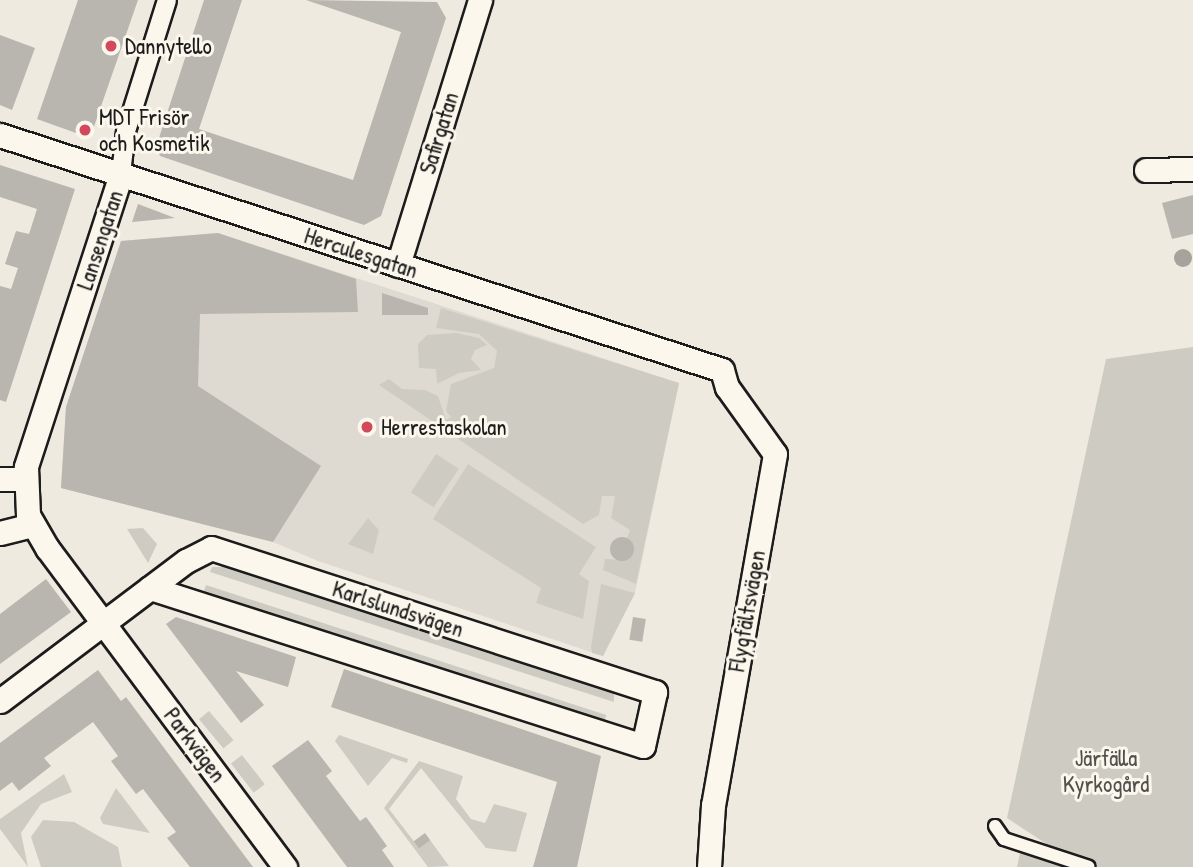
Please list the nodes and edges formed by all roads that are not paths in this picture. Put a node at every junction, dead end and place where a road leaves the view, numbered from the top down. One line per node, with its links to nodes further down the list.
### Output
1 (167, 0): 6 (street, Lansengatan)
2 (480, 0): 7 (street, Safirgatan)
3 (0, 135): 6 (street, Herculesgatan)
4 (1193, 169): 5 (street)
5 (1146, 170)
6 (121, 174): 7 (street, Herculesgatan); 10 (street, Lansengatan)
7 (398, 265): 8 (street, Herculesgatan)
8 (722, 370): 18 (street, Flygfältsvägen)
9 (0, 479): 10 (street)
10 (25, 479): 11 (street)
11 (33, 525): 12 (street); 14 (street)
12 (0, 533)
13 (150, 588): 13 (street, Karlslundsvägen); 14 (street, Karlslundsvägen)
14 (104, 624): 15 (street, Karlslundsvägen); 17 (street, Parkvägen)
15 (0, 701)
16 (995, 826): 19 (lane)
17 (285, 867)
18 (709, 867)
19 (1089, 867)

